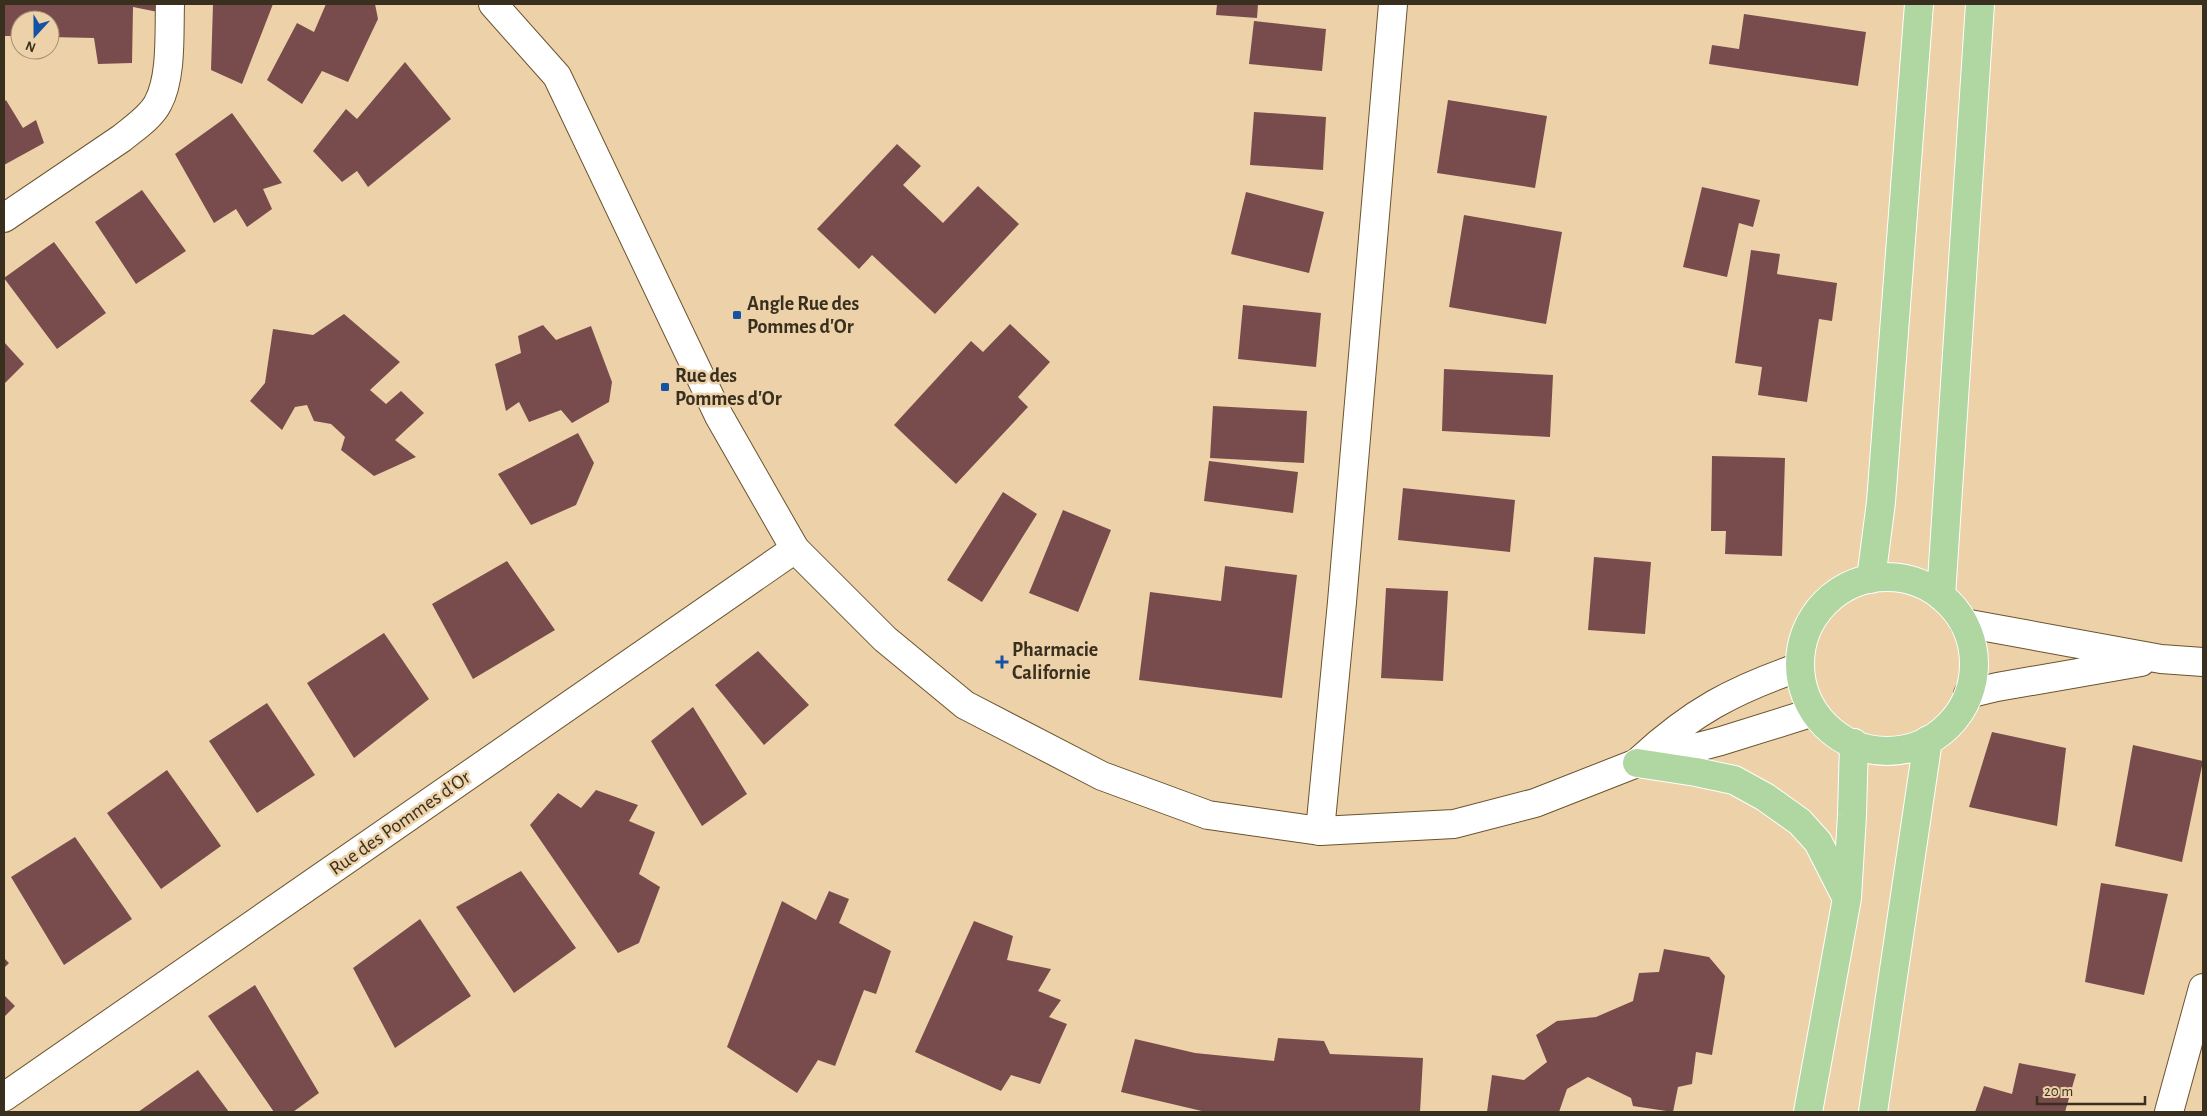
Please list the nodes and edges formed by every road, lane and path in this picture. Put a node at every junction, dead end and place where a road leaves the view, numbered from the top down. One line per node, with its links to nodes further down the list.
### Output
1 (170, 4): 6 (main road)
2 (493, 4): 7 (main road)
3 (1393, 4): 19 (main road)
4 (1919, 4): 8 (main road)
5 (1980, 4): 9 (main road)
6 (4, 218)
7 (795, 549): 19 (main road); 22 (main road, Rue des Pommes d'Or)
8 (1871, 579): 9 (main road); 13 (main road)
9 (1941, 596): 10 (main road)
10 (1964, 623): 11 (main road); 14 (main road)
11 (2161, 658): 12 (main road); 14 (main road)
12 (2203, 662)
13 (1800, 667): 15 (main road); 18 (main road)
14 (1968, 694): 16 (main road)
15 (1814, 712): 17 (main road); 18 (main road)
16 (1928, 740): 17 (main road); 24 (main road)
17 (1854, 744): 20 (main road)
18 (1637, 763): 19 (main road); 20 (main road)
19 (1320, 831)
20 (1846, 898): 23 (main road)
21 (2203, 988): 25 (main road)
22 (4, 1097)
23 (1808, 1112)
24 (1872, 1112)
25 (2169, 1112)

